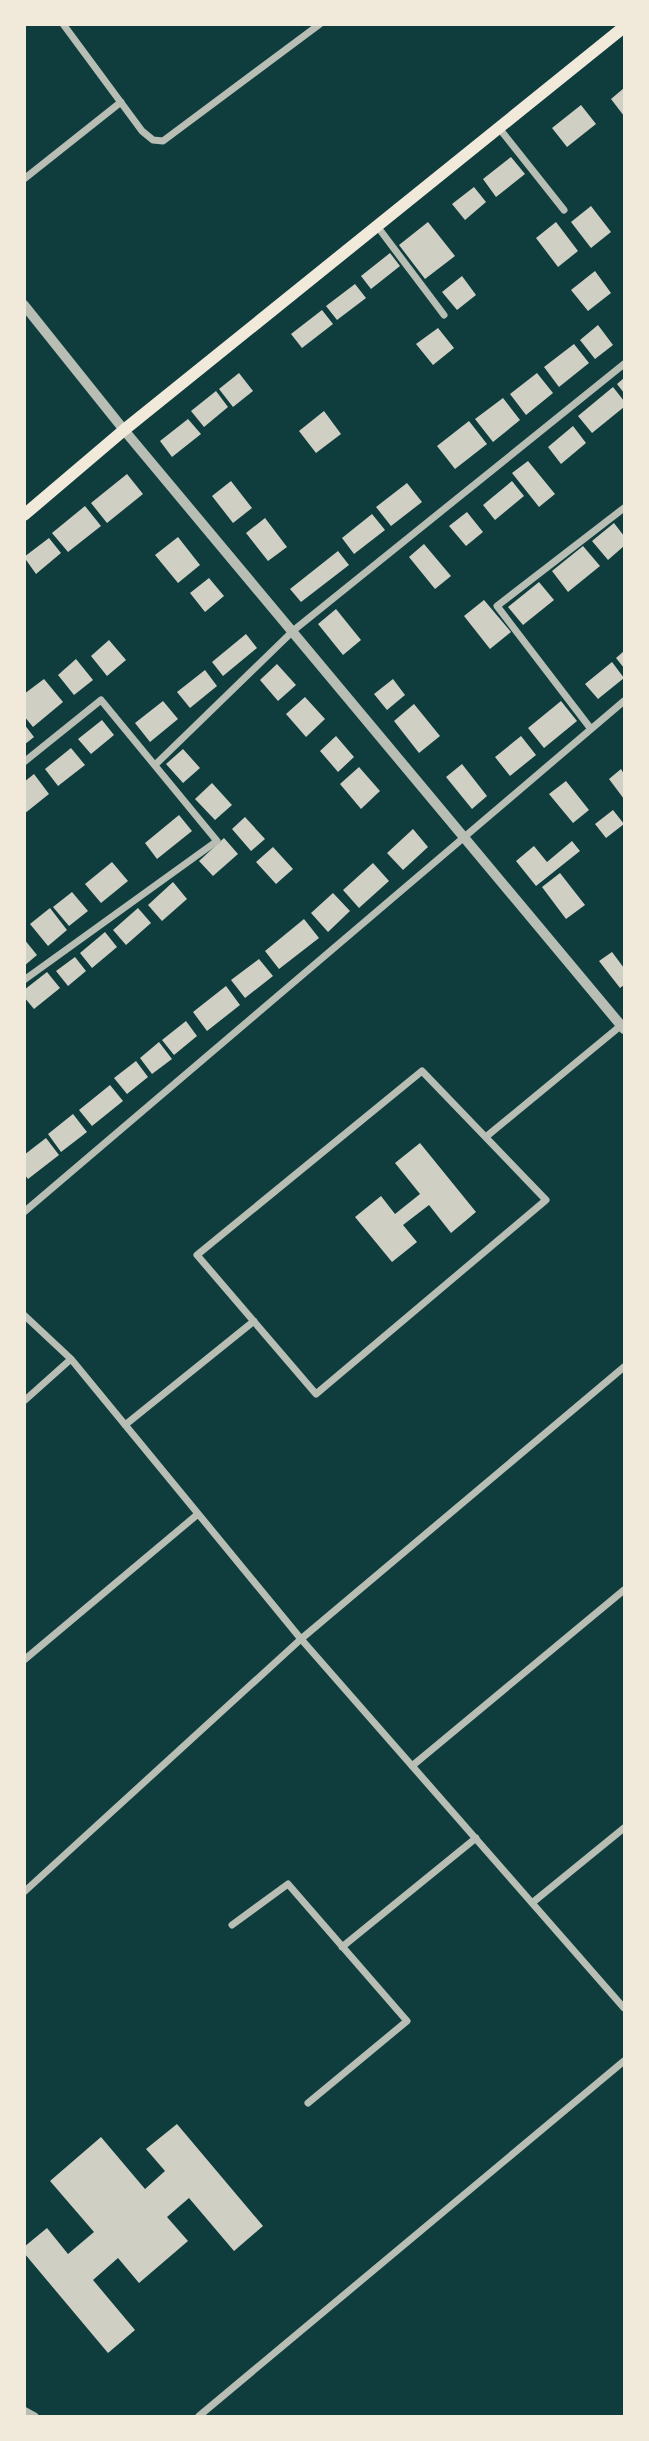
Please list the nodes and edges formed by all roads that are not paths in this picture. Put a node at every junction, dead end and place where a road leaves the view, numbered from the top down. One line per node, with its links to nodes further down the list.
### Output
1 (63, 24): 4 (street)
2 (320, 24): 4 (street)
3 (625, 27): 5 (main road)
4 (121, 102): 6 (street)
5 (499, 128): 7 (street); 8 (main road)
6 (24, 179)
7 (564, 210)
8 (377, 226): 10 (street); 12 (main road)
9 (24, 305): 12 (street)
10 (444, 315)
11 (625, 364): 15 (street)
12 (124, 430): 14 (main road); 15 (street)
13 (625, 508): 17 (street)
14 (24, 515)
15 (294, 630): 19 (street); 20 (street)
16 (625, 701): 17 (street)
17 (591, 729): 20 (street)
18 (24, 762): 19 (street)
19 (155, 765): 21 (street)
20 (462, 838): 22 (street); 24 (street)
21 (24, 980)
22 (624, 1025): 23 (street)
23 (487, 1136): 26 (street); 26 (street)
24 (24, 1212)
25 (24, 1315): 27 (street)
26 (254, 1321): 30 (street)
27 (71, 1359): 29 (street); 30 (street)
28 (625, 1367): 33 (street)
29 (24, 1401)
30 (125, 1425): 31 (street)
31 (198, 1514): 33 (street); 34 (street)
32 (625, 1590): 35 (street)
33 (301, 1639): 35 (street); 38 (street)
34 (24, 1660)
35 (412, 1766): 37 (street)
36 (625, 1828): 39 (street)
37 (475, 1838): 39 (street); 41 (street)
38 (24, 1892)
39 (532, 1903): 42 (street)
40 (232, 1925): 41 (street)
41 (342, 1947): 44 (street)
42 (625, 2008)
43 (625, 2061): 47 (street)
44 (308, 2104)
45 (24, 2410): 46 (street)
46 (35, 2417)
47 (198, 2417)

